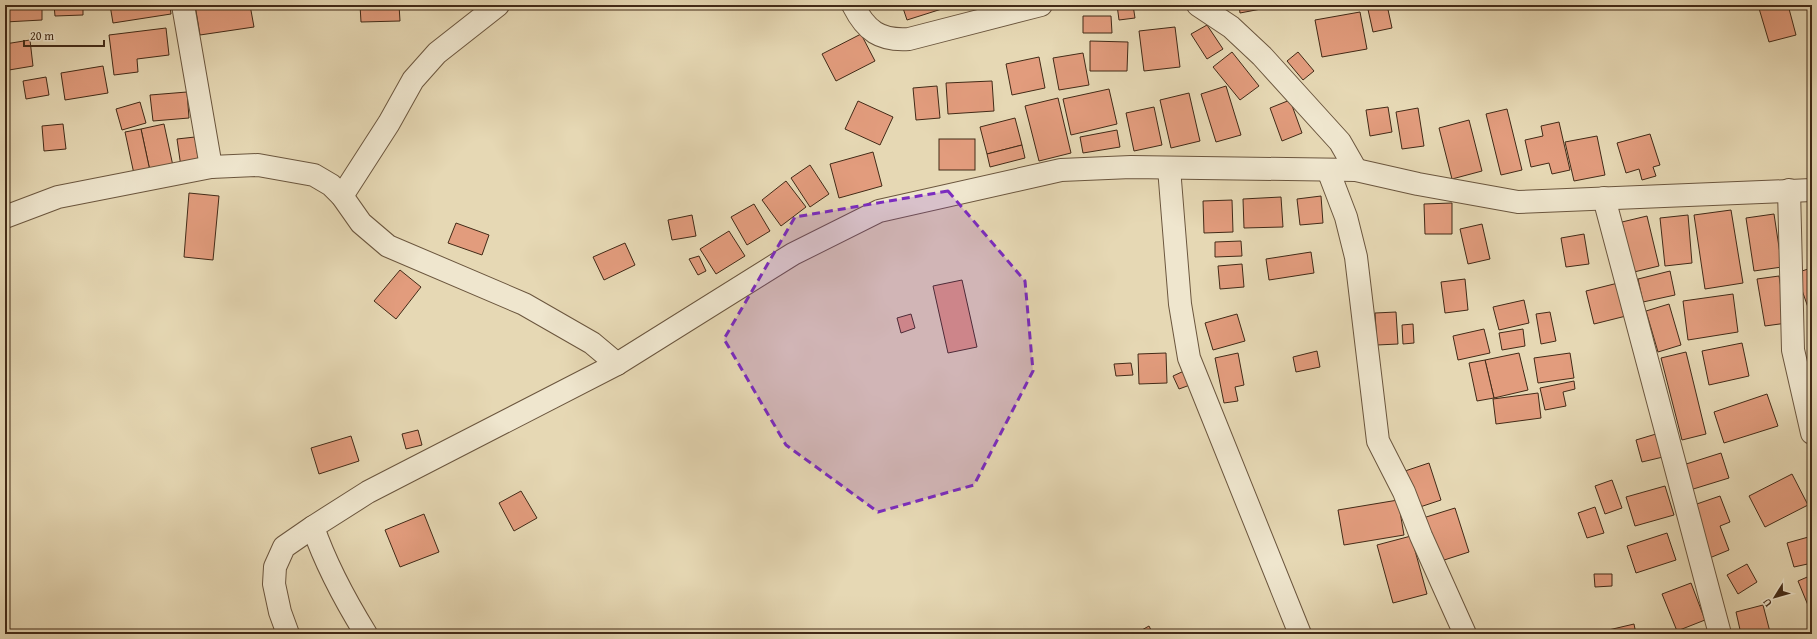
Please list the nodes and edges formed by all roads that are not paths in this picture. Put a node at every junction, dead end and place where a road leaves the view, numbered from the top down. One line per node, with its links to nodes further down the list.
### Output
1 (182, 5): 6 (street)
2 (498, 5): 12 (street)
3 (853, 5): 4 (street)
4 (1041, 5)
5 (1198, 5): 9 (street)
6 (211, 167): 12 (street); 14 (street)
7 (1170, 168): 8 (street); 15 (street); 20 (street)
8 (1328, 170): 9 (street); 21 (street)
9 (1356, 170): 13 (street)
10 (1789, 190): 11 (street); 13 (street); 16 (street)
11 (1812, 190)
12 (342, 196): 15 (street)
13 (1604, 198): 22 (street)
14 (5, 217)
15 (617, 364): 17 (street)
16 (1812, 433)
17 (313, 527): 18 (street); 19 (street)
18 (288, 634)
19 (366, 634)
20 (1300, 634)
21 (1465, 634)
22 (1720, 634)

